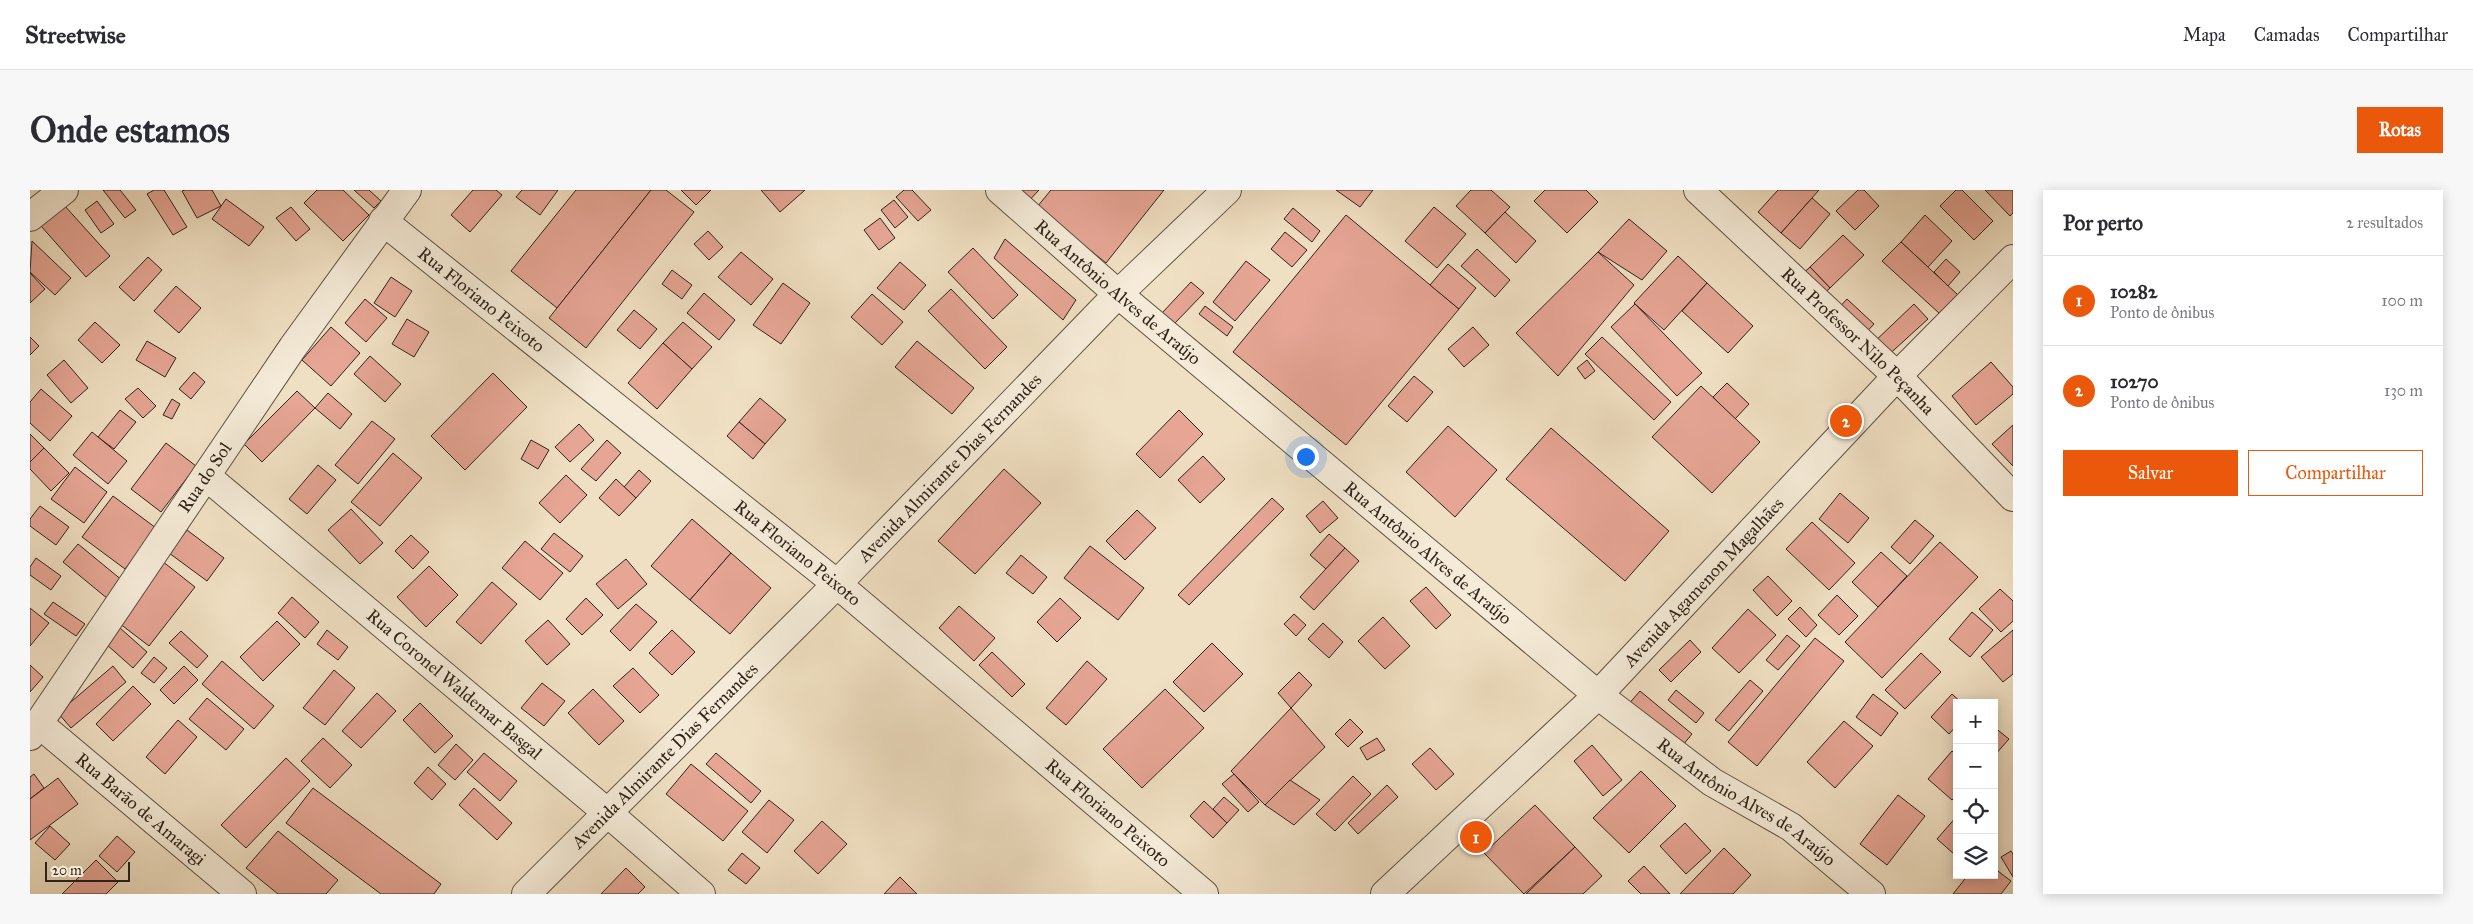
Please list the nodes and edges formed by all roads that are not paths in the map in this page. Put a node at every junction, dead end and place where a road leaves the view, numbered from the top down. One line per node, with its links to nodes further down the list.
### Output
1 (64, 190): 6 (street)
2 (407, 190): 7 (street, Rua do Sol)
3 (1000, 190): 9 (street, Rua Antônio Alves de Araújo)
4 (1227, 190): 9 (street, Avenida Almirante Dias Fernandes)
5 (1698, 190): 10 (street, Rua Professor Nilo Peçanha)
6 (30, 217)
7 (383, 221): 11 (street, Rua do Sol); 13 (street, Rua Floriano Peixoto)
8 (2013, 259): 10 (street, Avenida Agamenon Magalhães)
9 (1118, 294): 13 (street, Avenida Almirante Dias Fernandes); 14 (street, Rua Antônio Alves de Araújo)
10 (1897, 376): 12 (street, Rua Professor Nilo Peçanha); 14 (street, Avenida Agamenon Magalhães)
11 (206, 476): 15 (street, Rua do Sol); 16 (street, Rua Coronel Waldemar Basgal)
12 (2013, 497)
13 (837, 584): 16 (street, Avenida Almirante Dias Fernandes); 20 (street, Rua Floriano Peixoto)
14 (1598, 695): 21 (street, Avenida Agamenon Magalhães); 22 (street, Rua Antônio Alves de Araújo)
15 (34, 729): 17 (street, Rua Barão de Amaragi)
16 (608, 814): 18 (street, Avenida Almirante Dias Fernandes); 19 (street, Rua Coronel Waldemar Basgal)
17 (242, 894)
18 (526, 894)
19 (700, 894)
20 (1204, 894)
21 (1385, 894)
22 (1872, 894)

